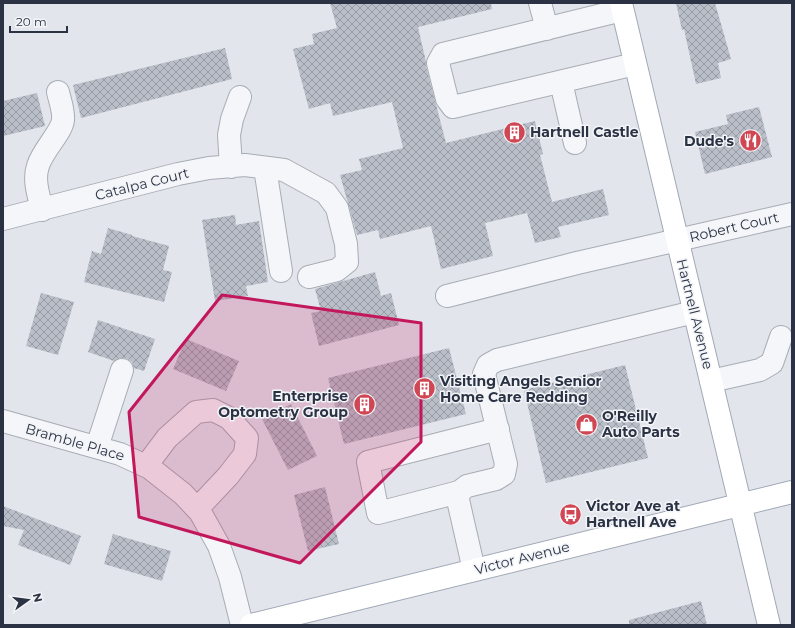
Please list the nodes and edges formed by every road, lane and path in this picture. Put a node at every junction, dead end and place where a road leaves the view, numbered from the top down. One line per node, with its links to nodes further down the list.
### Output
1 (540, 3): 3 (street)
2 (621, 6): 3 (street); 4 (main road, Hartnell Avenue)
3 (547, 29): 5 (street)
4 (635, 64): 5 (street); 14 (main road, Hartnell Avenue)
5 (560, 82): 8 (street)
6 (58, 92): 11 (street)
7 (240, 97): 9 (street)
8 (575, 143)
9 (231, 167): 10 (street, Catalpa Court); 11 (street, Catalpa Court)
10 (274, 169): 15 (street); 16 (street)
11 (42, 210): 13 (street, Catalpa Court)
12 (792, 214): 14 (street, Robert Court)
13 (3, 219)
14 (677, 240): 17 (street, Robert Court); 18 (main road, Hartnell Avenue)
15 (281, 271)
16 (309, 277)
17 (447, 296)
18 (694, 312): 21 (main road, Hartnell Avenue); 23 (street)
19 (781, 337): 21 (street)
20 (122, 370): 24 (street)
21 (711, 381): 28 (main road, Hartnell Avenue)
22 (3, 421): 24 (street, Bramble Place)
23 (498, 429): 26 (street); 26 (street)
24 (97, 448): 25 (street, Bramble Place)
25 (146, 466): 29 (street, Bramble Place); 29 (street)
26 (459, 492): 30 (street)
27 (792, 492): 28 (main road, Victor Avenue)
28 (740, 504): 30 (main road, Victor Avenue); 33 (main road, Hartnell Avenue)
29 (197, 509): 31 (street, Bramble Place)
30 (474, 570): 32 (main road, Victor Avenue)
31 (242, 625)
32 (251, 625)
33 (769, 625)

